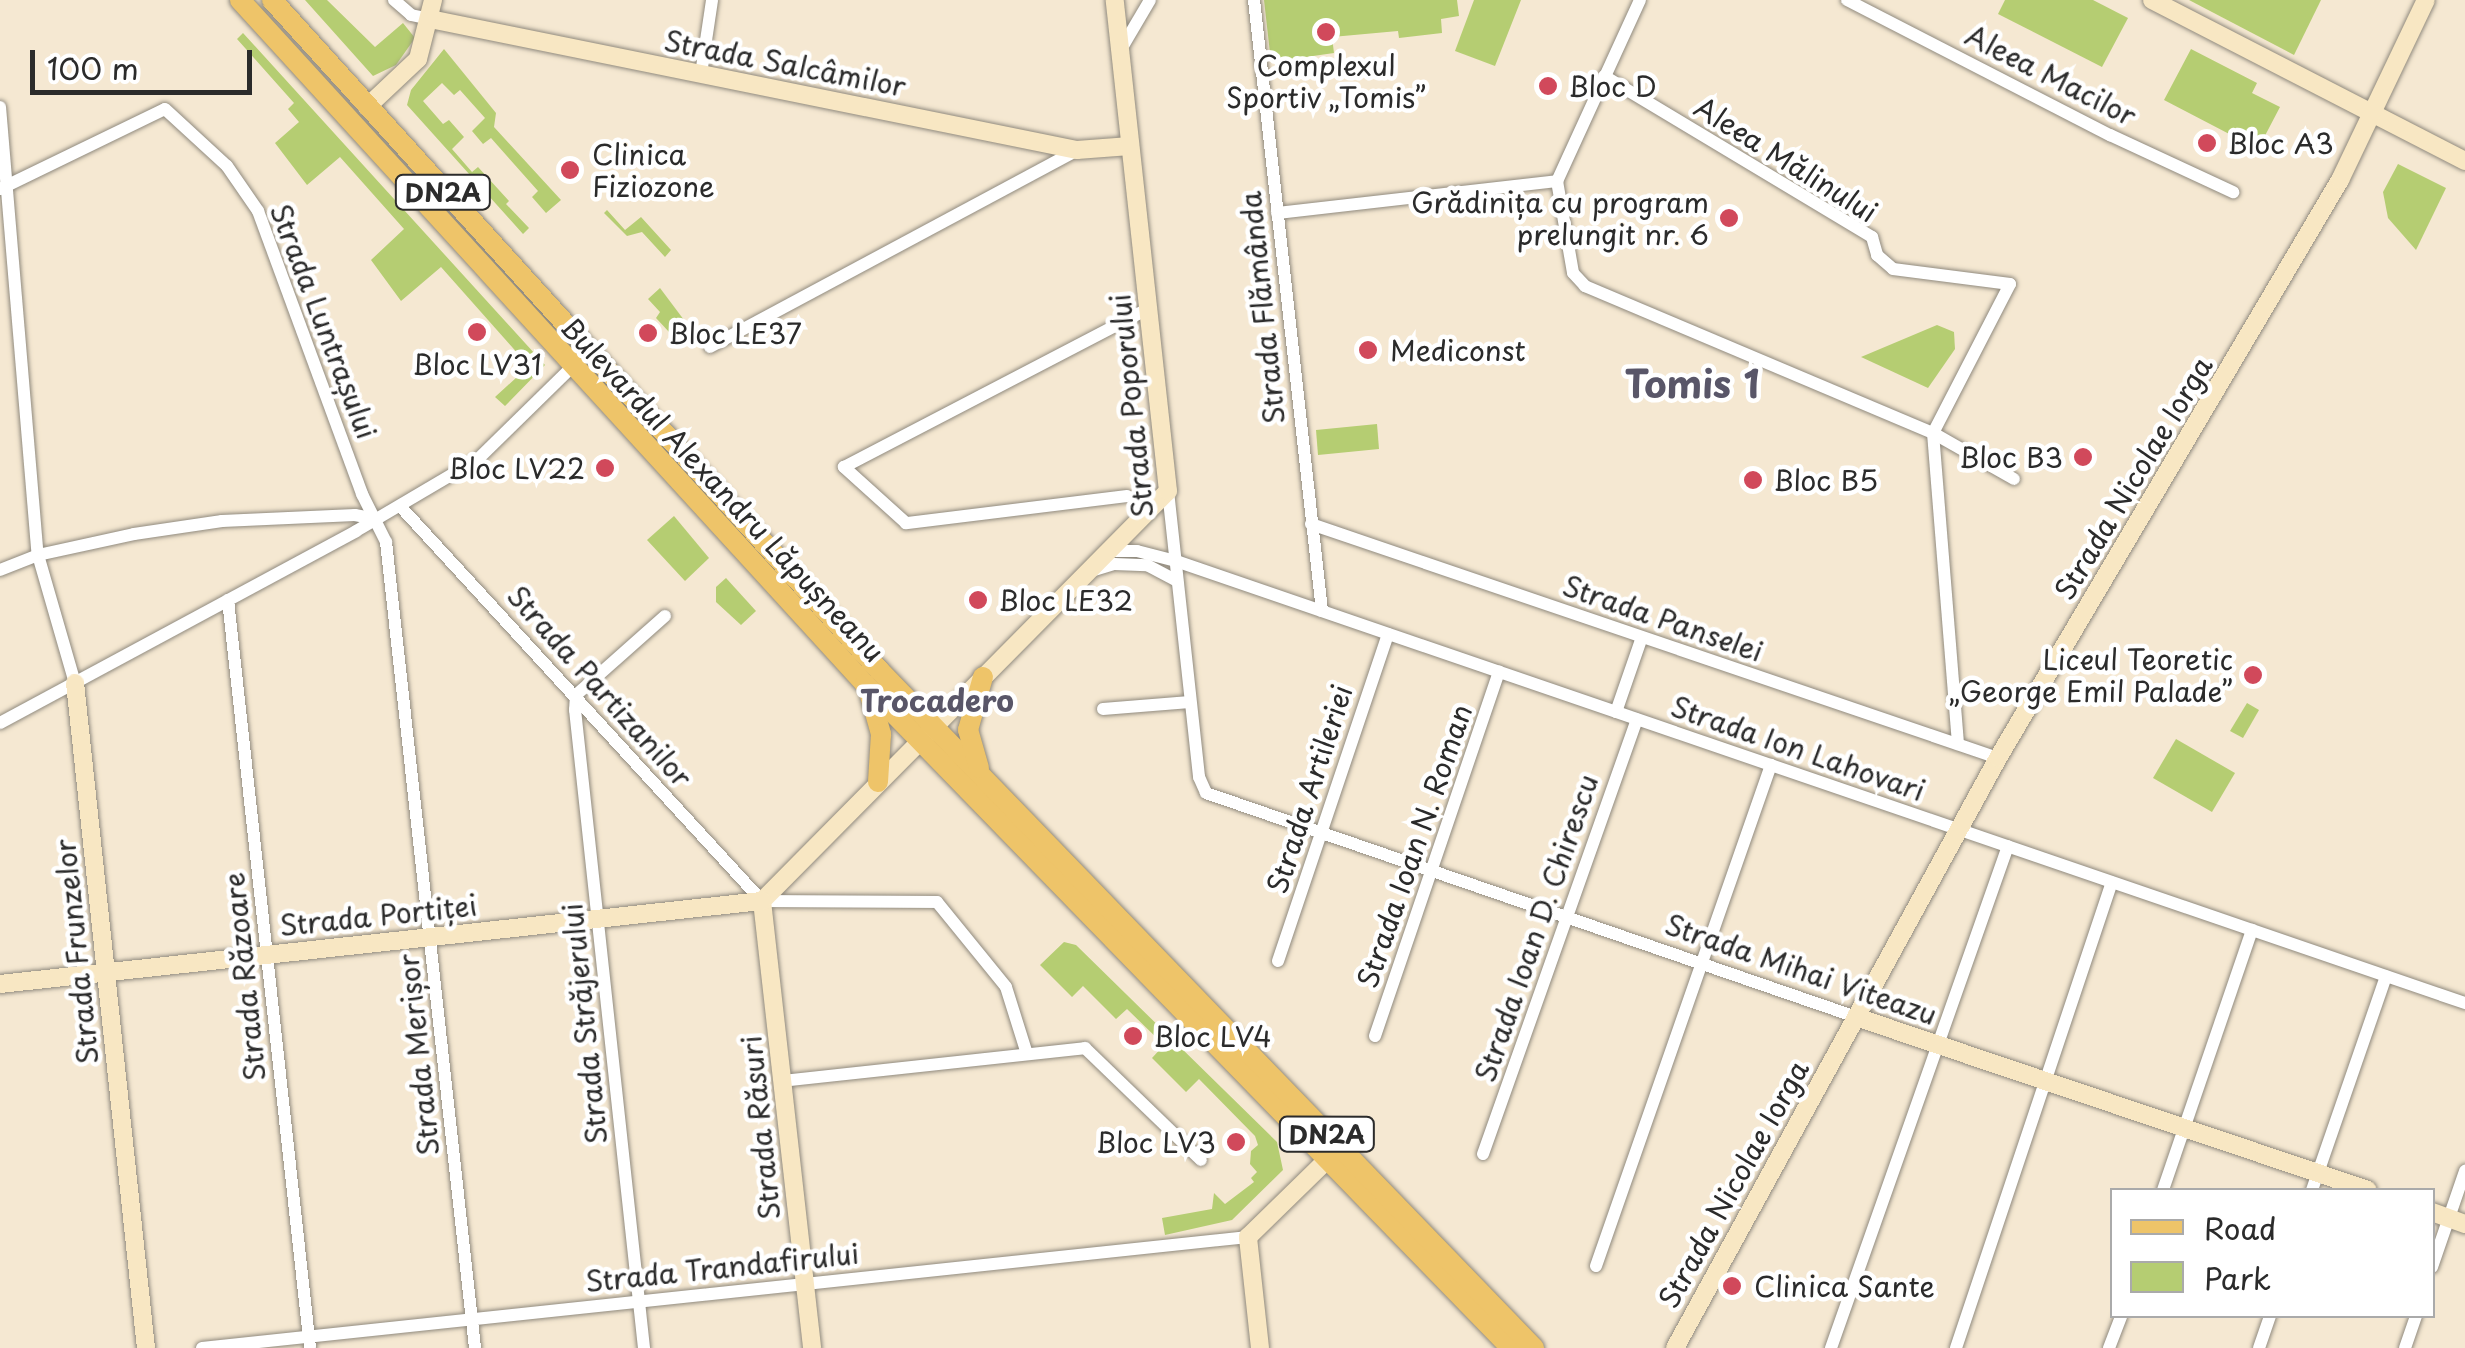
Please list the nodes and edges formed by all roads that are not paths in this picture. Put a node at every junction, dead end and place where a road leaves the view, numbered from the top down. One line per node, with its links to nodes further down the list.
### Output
1 (240, 0): 29 (main road, Bulevardul Alexandru Lăpușneanu)
2 (272, 0): 18 (main road, Bulevardul Alexandru Lăpușneanu / DN2A)
3 (394, 0): 13 (street)
4 (433, 0): 13 (street)
5 (712, 0): 15 (street)
6 (1114, 0): 14 (street, Strada Poporului)
7 (1150, 0): 14 (street)
8 (1254, 0): 26 (street, Strada Flămânda)
9 (1640, 0): 16 (street)
10 (1846, 0): 25 (street, Aleea Macilor)
11 (2152, 0): 19 (street)
12 (2426, 0): 19 (street, Strada Nicolae Iorga)
13 (430, 19): 15 (street, Strada Salcâmilor); 18 (street)
14 (1120, 50): 20 (street, Strada Poporului)
15 (701, 74): 21 (street, Strada Salcâmilor)
16 (1604, 76): 23 (street); 30 (street, Aleea Mălinului)
17 (0, 107): 24 (street, Strada Frunzelor)
18 (368, 107): 58 (main road, Bulevardul Alexandru Lăpușneanu / DN2A)
19 (2370, 114): 22 (street); 60 (street, Strada Nicolae Iorga)
20 (1130, 146): 21 (street, Strada Salcâmilor); 27 (street, Strada Poporului)
21 (1077, 150): 28 (street)
22 (2465, 161)
23 (1557, 181): 26 (street); 30 (street)
24 (3, 188): 35 (street, Strada Luntrașului); 38 (street, Strada Frunzelor)
25 (2233, 192)
26 (1277, 213): 36 (street, Strada Flămânda)
27 (1148, 309): 32 (street, Strada Poporului); 33 (street)
28 (710, 347)
29 (573, 366): 34 (street); 51 (main road, Bulevardul Alexandru Lăpușneanu)
30 (1934, 433): 31 (street); 59 (street)
31 (2014, 479)
32 (1168, 491): 37 (street); 39 (street, Strada Poporului)
33 (1127, 496)
34 (400, 506): 35 (street); 52 (street, Strada Partizanilor)
35 (376, 519): 38 (street); 43 (street); 74 (street, Strada Merișor)
36 (1311, 524): 44 (street, Strada Flămânda); 47 (street, Strada Panselei)
37 (1112, 552): 39 (street, Strada Ion Lahovari); 41 (street)
38 (38, 555): 40 (street); 50 (street, Strada Frunzelor)
39 (1176, 561): 42 (street, Strada Poporului); 44 (street, Strada Ion Lahovari)
40 (0, 570)
41 (1091, 571): 42 (street); 49 (street)
42 (1177, 581): 53 (street, Strada Poporului)
43 (228, 600): 50 (street); 75 (street, Strada Răzoare)
44 (1322, 611): 46 (street, Strada Ion Lahovari)
45 (665, 616): 52 (street)
46 (1388, 634): 48 (street, Strada Ion Lahovari); 66 (street, Strada Artileriei)
47 (1642, 637): 55 (street); 59 (street, Strada Panselei)
48 (1499, 672): 55 (street, Strada Ion Lahovari); 68 (street, Strada Ioan N. Roman)
49 (983, 677): 58 (street); 62 (main road)
50 (75, 683): 57 (street); 78 (street, Strada Frunzelor)
51 (865, 684): 58 (main road, Bulevardul Alexandru Lăpușneanu); 63 (main road)
52 (576, 695): 70 (street, Strada Partizanilor); 72 (street, Strada Străjerului)
53 (1190, 702): 54 (street); 64 (street, Strada Poporului)
54 (1102, 709)
55 (1616, 712): 56 (street, Strada Ion Lahovari)
56 (1636, 719): 61 (street, Strada Ion Lahovari); 71 (street, Strada Ioan D. Chirescu)
57 (0, 723)
58 (927, 734): 62 (main road, Bulevardul Alexandru Lăpușneanu / DN2A); 63 (street); 90 (main road, Bulevardul Alexandru Lăpușneanu / DN2A)
59 (1958, 744): 60 (street, Strada Panselei)
60 (1998, 758): 65 (street, Strada Nicolae Iorga)
61 (1771, 765): 65 (street, Strada Ion Lahovari); 77 (street)
62 (984, 779): 114 (main road, Bulevardul Alexandru Lăpușneanu / DN2A)
63 (878, 782): 70 (street)
64 (1216, 799): 66 (street, Strada Mihai Viteazu)
65 (1959, 830): 67 (street, Strada Ion Lahovari); 82 (street, Strada Nicolae Iorga)
66 (1320, 834): 68 (street, Strada Mihai Viteazu); 76 (street, Strada Artileriei)
67 (2008, 846): 69 (street, Strada Ion Lahovari); 84 (street)
68 (1432, 872): 71 (street, Strada Mihai Viteazu); 83 (street, Strada Ioan N. Roman)
69 (2112, 882): 73 (street, Strada Ion Lahovari); 87 (street)
70 (762, 901): 72 (street, Strada Portiței); 85 (street); 86 (street, Strada Răsuri)
71 (1566, 918): 77 (street, Strada Mihai Viteazu); 89 (street, Strada Ioan D. Chirescu)
72 (598, 919): 74 (street, Strada Portiței); 101 (street, Strada Străjerului)
73 (2252, 930): 79 (street, Strada Ion Lahovari); 88 (street)
74 (430, 937): 75 (street, Strada Portiței); 105 (street, Strada Merișor)
75 (266, 955): 78 (street, Strada Portiței); 106 (street, Strada Răzoare)
76 (1278, 961)
77 (1702, 964): 82 (street, Strada Mihai Viteazu); 99 (street)
78 (106, 972): 80 (street, Strada Portiței); 107 (street, Strada Frunzelor)
79 (2386, 976): 81 (street, Strada Ion Lahovari); 93 (street)
80 (0, 984)
81 (2465, 1004)
82 (1856, 1017): 84 (street, Strada Mihai Viteazu); 115 (street, Strada Nicolae Iorga)
83 (1375, 1036)
84 (1938, 1044): 87 (street, Strada Mihai Viteazu); 116 (street)
85 (1027, 1054): 86 (street); 91 (street)
86 (782, 1080): 100 (street, Strada Răsuri)
87 (2046, 1081): 88 (street, Strada Mihai Viteazu); 117 (street)
88 (2184, 1128): 93 (street, Strada Mihai Viteazu); 94 (street)
89 (1483, 1154)
90 (1328, 1159): 97 (street); 113 (main road, Bulevardul Alexandru Lăpușneanu / DN2A)
91 (1201, 1160)
92 (2465, 1171): 96 (street)
93 (2315, 1182): 95 (street, Strada Mihai Viteazu)
94 (2164, 1188)
95 (2355, 1188)
96 (2449, 1218): 98 (street)
97 (1248, 1238): 100 (street, Strada Trandafirului); 112 (street)
98 (2435, 1258)
99 (1596, 1266)
100 (805, 1283): 101 (street, Strada Trandafirului); 111 (street, Strada Răsuri)
101 (639, 1301): 105 (street, Strada Trandafirului); 110 (street, Strada Străjerului)
102 (2119, 1318): 118 (street)
103 (2269, 1318): 119 (street)
104 (2415, 1318): 120 (street)
105 (472, 1319): 106 (street, Strada Trandafirului); 109 (street, Strada Merișor)
106 (309, 1342): 108 (street, Strada Trandafirului)
107 (146, 1348)
108 (202, 1348)
109 (476, 1348)
110 (644, 1348)
111 (812, 1348)
112 (1260, 1348)
113 (1511, 1348)
114 (1534, 1348)
115 (1675, 1348)
116 (1831, 1348)
117 (1956, 1348)
118 (2110, 1348)
119 (2259, 1348)
120 (2405, 1348)

